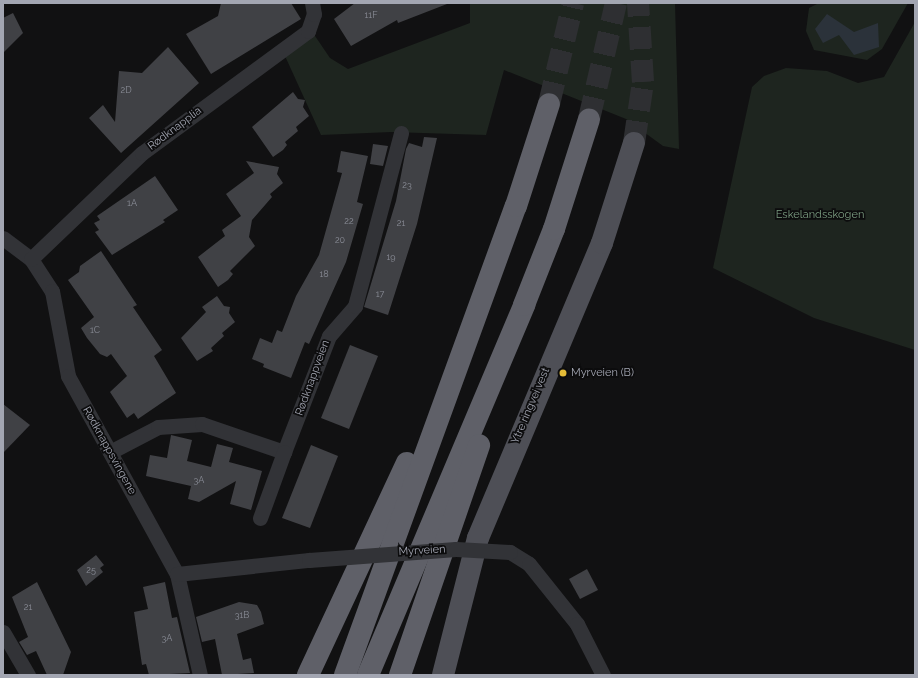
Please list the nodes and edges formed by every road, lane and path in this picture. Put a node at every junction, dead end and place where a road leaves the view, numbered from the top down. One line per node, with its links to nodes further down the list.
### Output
1 (312, 3): 7 (street, Rødknapplia)
2 (549, 104): 9 (highway)
3 (589, 120): 8 (highway)
4 (401, 132): 11 (street, Rødknappveien)
5 (634, 143): 21 (main road, Ytre ringvei vest)
6 (3, 238): 7 (street, Rødknappsvingene)
7 (30, 259): 10 (street, Rødknappsvingene)
8 (506, 349): 19 (highway); 20 (highway)
9 (450, 385): 17 (highway); 18 (highway)
10 (110, 452): 11 (street); 13 (street, Rødknappsvingene)
11 (284, 452): 12 (street, Rødknappveien)
12 (260, 518)
13 (177, 574): 16 (street, Rødknappsvingene); 22 (street, Myrveien, bridge)
14 (3, 632): 15 (street)
15 (28, 675)
16 (200, 675)
17 (308, 675)
18 (345, 675)
19 (368, 675)
20 (400, 675)
21 (443, 675)
22 (603, 675)

